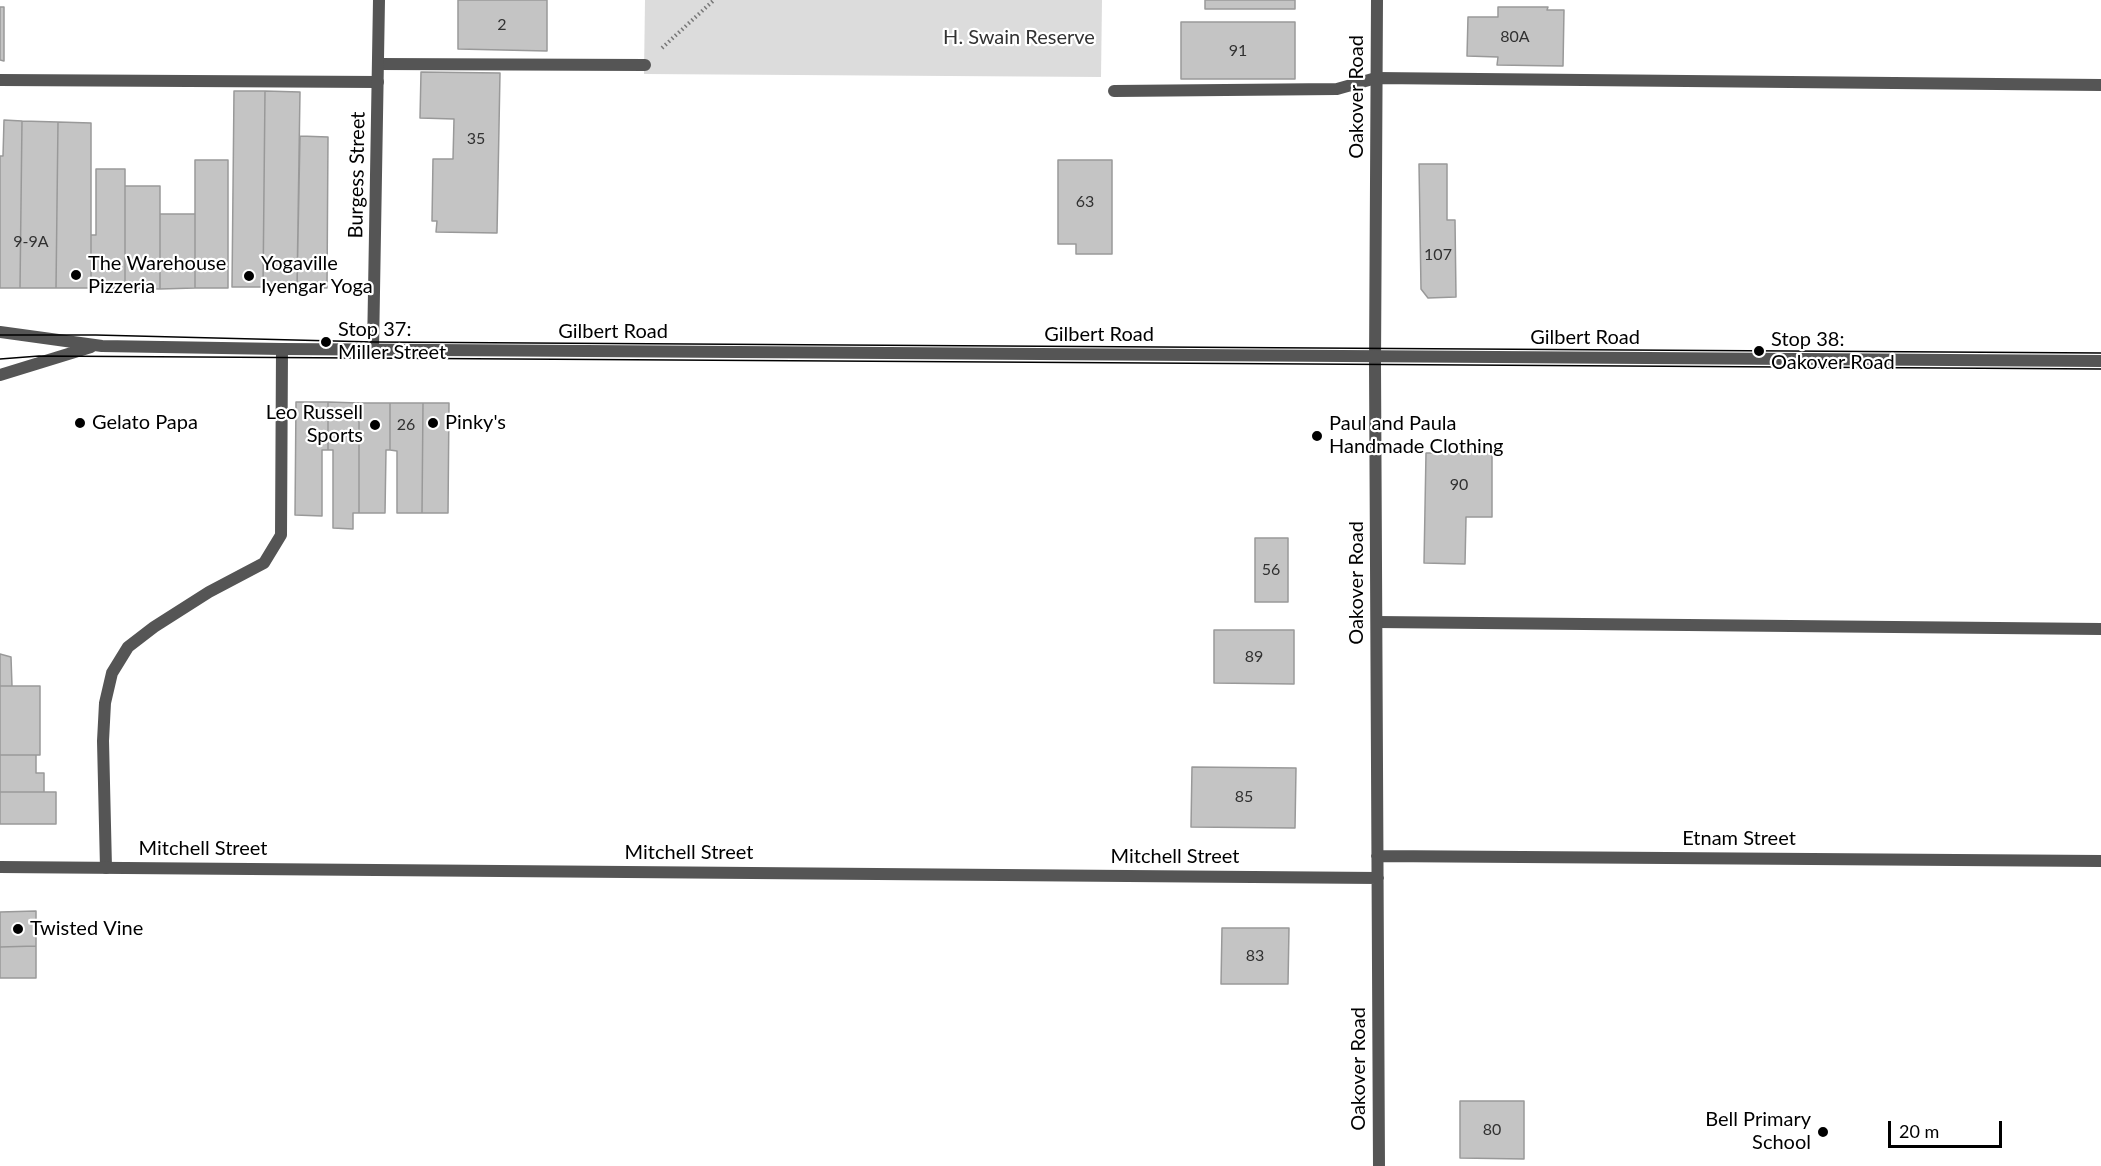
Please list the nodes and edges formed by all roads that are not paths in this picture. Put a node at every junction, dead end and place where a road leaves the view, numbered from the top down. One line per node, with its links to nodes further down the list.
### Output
1 (379, 0): 3 (street, Burgess Street)
2 (1377, 0): 5 (street, Oakover Road)
3 (378, 64): 4 (street); 7 (street, Burgess Street)
4 (645, 65)
5 (1376, 78): 8 (street); 9 (street); 14 (street, Oakover Road)
6 (0, 80): 7 (street)
7 (378, 82): 13 (street, Burgess Street)
8 (2101, 85)
9 (1114, 92)
10 (0, 332): 11 (street, Gilbert Road)
11 (98, 345): 12 (street, Gilbert Road); 16 (street, Gilbert Road)
12 (282, 349): 13 (street, Gilbert Road); 22 (street)
13 (373, 350): 14 (street, Gilbert Road)
14 (1375, 356): 15 (street, Gilbert Road); 17 (street, Oakover Road)
15 (2101, 361)
16 (0, 375)
17 (1377, 622): 18 (street); 19 (street, Oakover Road)
18 (2101, 629)
19 (1377, 856): 20 (street, Etnam Street); 23 (street, Oakover Road)
20 (2101, 861)
21 (0, 867): 22 (street, Mitchell Street)
22 (106, 868): 23 (street, Mitchell Street)
23 (1378, 879): 24 (street, Oakover Road)
24 (1378, 1166)

